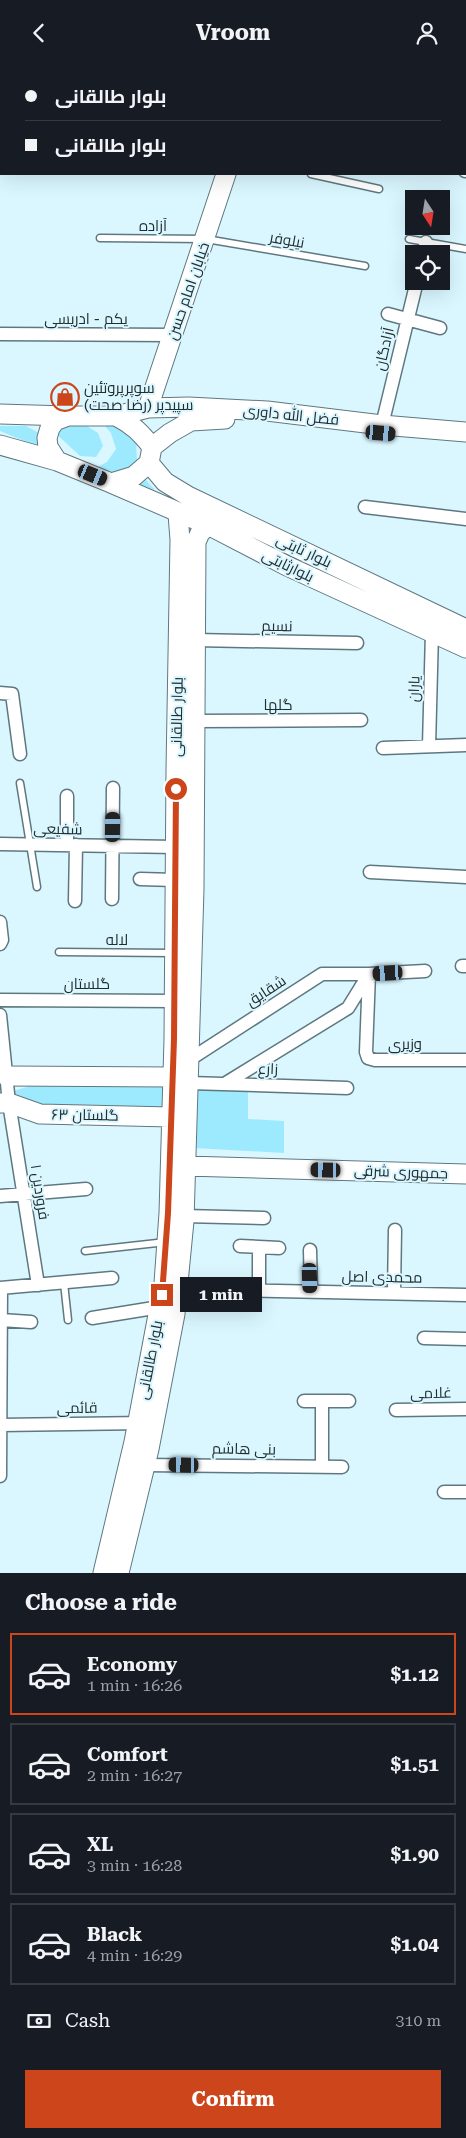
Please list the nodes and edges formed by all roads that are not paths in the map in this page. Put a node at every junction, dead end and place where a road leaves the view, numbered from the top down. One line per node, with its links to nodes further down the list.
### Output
1 (225, 175): 5 (main road, خیابان امام حسن)
2 (315, 175): 3 (lane)
3 (378, 189)
4 (100, 238): 5 (lane, آزاده)
5 (206, 239): 10 (lane, نیلوفر); 16 (main road, خیابان امام حسن)
6 (409, 239): 7 (lane)
7 (420, 245)
8 (450, 249): 9 (lane)
9 (466, 249)
10 (365, 267)
11 (415, 290): 13 (street, آزادگان)
12 (388, 314): 13 (street)
13 (408, 319): 14 (street); 21 (street, آزادگان)
14 (440, 327)
15 (0, 334): 16 (street, یکم - ادریسی)
16 (173, 335): 17 (main road, خیابان امام حسن)
17 (148, 409): 20 (main road, فضل الله داوری); 21 (main road, فضل الله داوری)
18 (0, 414): 19 (main road)
19 (68, 416): 20 (main road); 26 (main road)
20 (116, 416): 25 (main road)
21 (382, 425): 22 (main road, فضل الله داوری)
22 (466, 433)
23 (466, 442): 25 (main road, فضل الله داوری)
24 (0, 445): 26 (main road)
25 (150, 455): 27 (main road); 33 (main road, بلوار ثابتی)
26 (57, 461): 27 (main road)
27 (110, 483): 29 (main road, بلوارثابتی)
28 (365, 507): 30 (street)
29 (178, 514): 31 (main road, بلوارثابتی); 32 (main road, بلوار طالقانی)
30 (466, 519)
31 (208, 525): 32 (main road); 33 (main road, بلوارثابتی)
32 (188, 541): 35 (main road, بلوار طالقانی); 52 (main road, بلوار طالقانی)
33 (430, 621): 34 (main road, بلوار ثابتی); 37 (main road, بلوارثابتی); 42 (street, یاران)
34 (466, 629)
35 (195, 640): 36 (street, نسیم); 40 (main road, بلوار طالقانی)
36 (357, 643)
37 (466, 648)
38 (0, 693): 44 (street)
39 (361, 720): 40 (street, گلها)
40 (195, 721): 69 (main road, بلوار طالقانی)
41 (466, 745): 42 (street)
42 (429, 746): 43 (street)
43 (384, 747)
44 (20, 755)
45 (20, 783): 49 (lane)
46 (113, 788): 51 (street)
47 (67, 796): 50 (street)
48 (0, 844): 49 (street, شفیعی)
49 (30, 845): 50 (street, شفیعی); 57 (lane)
50 (71, 845): 51 (street, شفیعی); 59 (street)
51 (112, 846): 52 (street, شفیعی); 58 (street)
52 (175, 847): 56 (main road, بلوار طالقانی)
53 (370, 872): 54 (street)
54 (466, 877)
55 (140, 879): 56 (street)
56 (175, 879): 63 (main road, بلوار طالقانی)
57 (37, 887)
58 (112, 899)
59 (75, 901)
60 (0, 922): 61 (street)
61 (0, 944)
62 (59, 952): 63 (lane, لاله)
63 (175, 953): 67 (main road, بلوار طالقانی)
64 (425, 971): 65 (street, شقایق)
65 (369, 974): 69 (street, شقایق); 70 (street, وزیری); 73 (street)
66 (0, 1000): 67 (street, گلستان)
67 (174, 1001): 72 (main road, بلوار طالقانی)
68 (0, 1015): 71 (street, فروردین ۱)
69 (189, 1060): 72 (main road, بلوار طالقانی)
70 (466, 1061)
71 (3, 1076): 72 (main road); 75 (street, فروردین ۱)
72 (181, 1080): 73 (street, زارع); 76 (main road, بلوار طالقانی); 77 (main road, بلوار طالقانی)
73 (226, 1083): 74 (street, زارع)
74 (347, 1088)
75 (4, 1103): 76 (main road, گلستان ۶۳); 80 (street, فروردین ۱)
76 (171, 1117): 85 (main road, بلوار طالقانی)
77 (186, 1167): 78 (main road, جمهوری شرقی); 82 (main road, بلوار طالقانی)
78 (466, 1174)
79 (86, 1189): 80 (street)
80 (24, 1195): 81 (street); 93 (street, فروردین ۱)
81 (0, 1197)
82 (184, 1216): 83 (street); 95 (main road, بلوار طالقانی)
83 (264, 1218)
84 (395, 1230): 98 (street)
85 (167, 1242): 90 (lane); 100 (main road, بلوار طالقانی)
86 (240, 1247): 87 (street)
87 (259, 1247): 88 (street); 96 (street)
88 (279, 1248)
89 (310, 1250): 97 (street)
90 (85, 1251)
91 (112, 1278): 92 (street)
92 (64, 1283): 93 (street); 102 (lane)
93 (38, 1285): 94 (street)
94 (1, 1288): 103 (street)
95 (178, 1289): 96 (street, محمدی اصل); 113 (main road, بلوار طالقانی)
96 (259, 1291): 97 (street, محمدی اصل)
97 (311, 1292): 98 (street, محمدی اصل)
98 (394, 1293): 99 (street, محمدی اصل)
99 (466, 1295)
100 (160, 1307): 101 (street); 113 (main road, بلوار طالقانی)
101 (92, 1318)
102 (68, 1320)
103 (1, 1321): 104 (street); 107 (street)
104 (31, 1322)
105 (424, 1338): 106 (street)
106 (466, 1339)
107 (1, 1367): 114 (street)
108 (304, 1401): 109 (street)
109 (322, 1401): 110 (street); 116 (street)
110 (349, 1401)
111 (396, 1409): 112 (street, غلامی)
112 (466, 1409)
113 (146, 1423): 114 (street, قائمی); 115 (main road, بلوار طالقانی); 121 (main road, بلوار طالقانی)
114 (1, 1425): 118 (street)
115 (145, 1465): 116 (street, بنی هاشم); 122 (main road, بلوار طالقانی)
116 (322, 1467): 117 (street, بنی هاشم)
117 (342, 1467)
118 (0, 1476)
119 (444, 1492): 120 (street)
120 (466, 1492)
121 (104, 1573)
122 (119, 1573)

